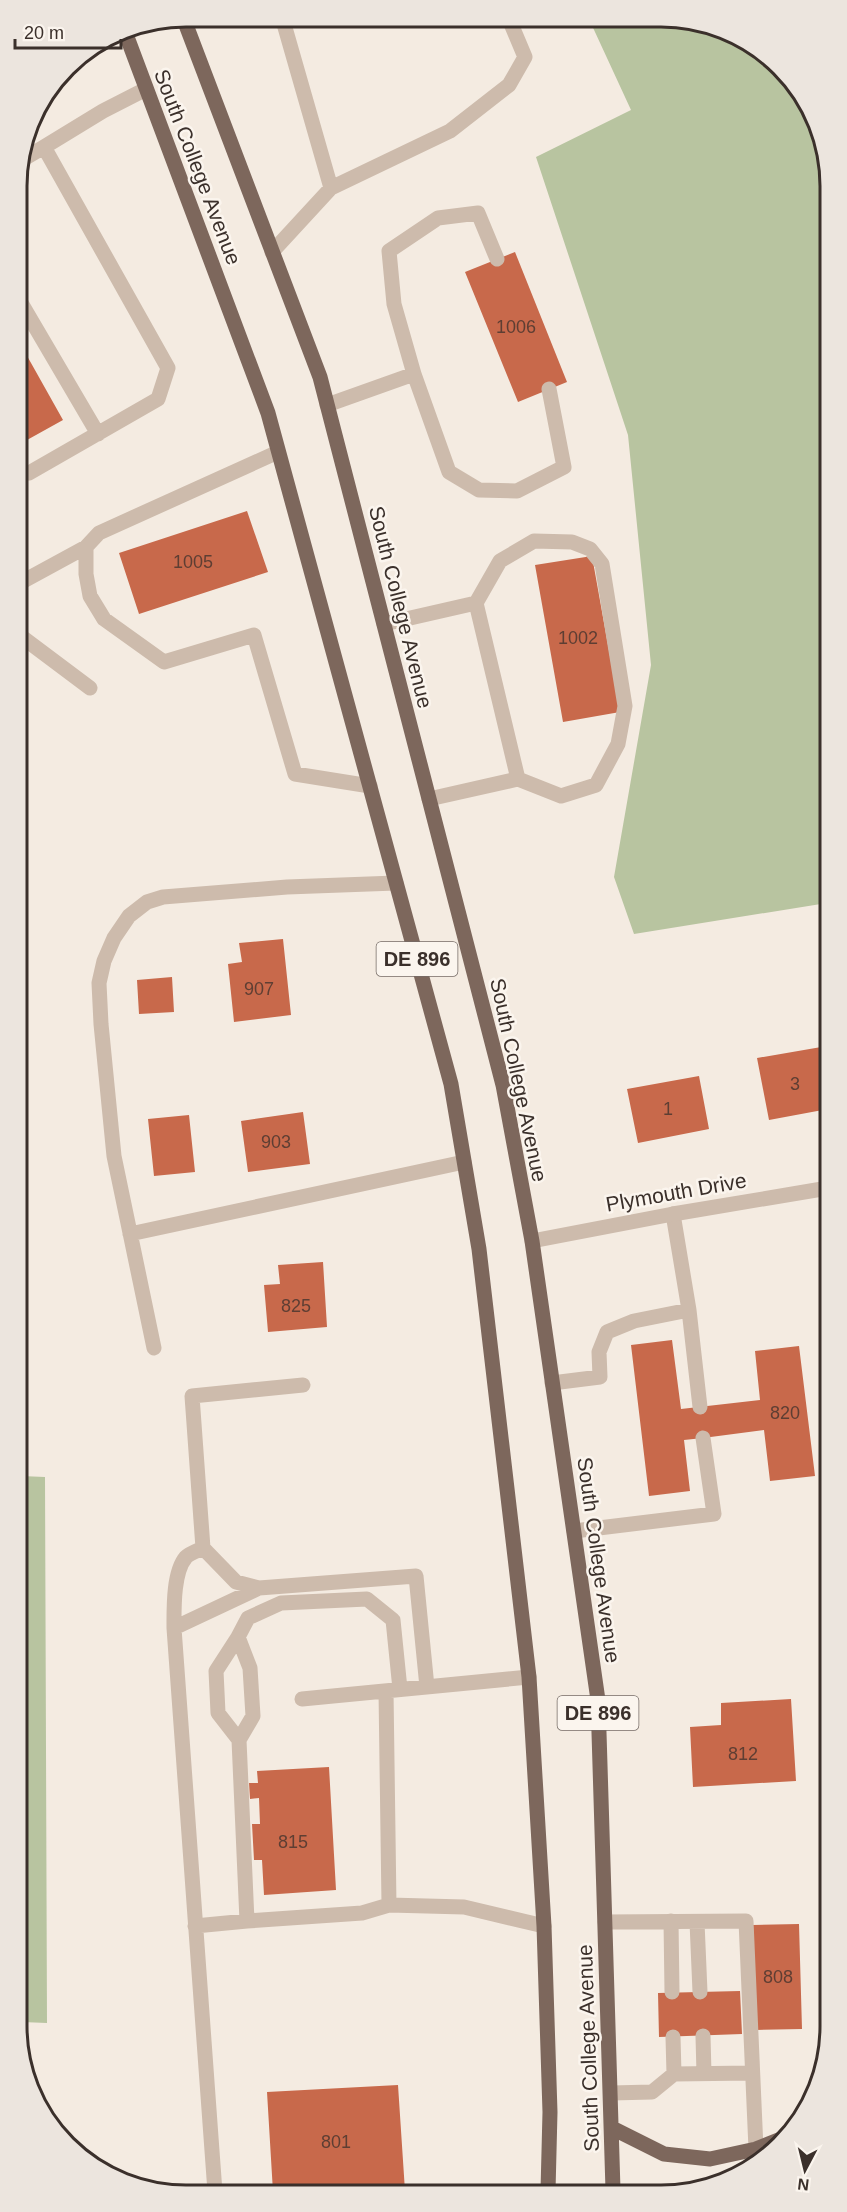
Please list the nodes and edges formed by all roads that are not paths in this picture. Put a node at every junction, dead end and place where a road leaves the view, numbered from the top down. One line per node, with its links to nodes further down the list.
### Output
1 (187, 27): 9 (main road, South College Avenue / DE 896)
2 (285, 27): 8 (street)
3 (512, 27): 8 (street)
4 (127, 38): 5 (main road, South College Avenue / DE 896)
5 (146, 89): 6 (street); 16 (main road, South College Avenue / DE 896)
6 (44, 147): 7 (street); 15 (street)
7 (30, 155)
8 (331, 188): 9 (street)
9 (272, 252): 14 (main road, South College Avenue / DE 896)
10 (497, 259): 12 (street)
11 (27, 313): 15 (street)
12 (414, 374): 13 (street); 14 (street)
13 (549, 389)
14 (327, 405): 21 (main road, South College Avenue / DE 896)
15 (98, 434): 17 (street)
16 (278, 452): 18 (street); 25 (main road, South College Avenue / DE 896)
17 (27, 473)
18 (86, 547): 19 (street); 25 (street)
19 (27, 579)
20 (476, 603): 21 (street); 24 (street); 24 (street)
21 (384, 624): 26 (main road, South College Avenue / DE 896)
22 (27, 641): 23 (street)
23 (90, 688)
24 (518, 779): 26 (street)
25 (370, 786): 27 (main road, South College Avenue / DE 896)
26 (429, 799): 32 (main road, South College Avenue / DE 896)
27 (396, 883): 28 (main road, South College Avenue / DE 896); 31 (street)
28 (464, 1162): 31 (street); 44 (main road, South College Avenue / DE 896)
29 (820, 1189): 30 (street, Plymouth Drive)
30 (673, 1214): 32 (street, Plymouth Drive); 33 (street)
31 (130, 1234): 34 (street)
32 (532, 1241): 35 (main road, South College Avenue / DE 896)
33 (689, 1310): 35 (street); 37 (street)
34 (154, 1348)
35 (552, 1383): 39 (main road, South College Avenue / DE 896)
36 (303, 1385): 40 (street)
37 (700, 1407)
38 (703, 1438): 39 (street)
39 (574, 1531): 51 (main road, South College Avenue / DE 896)
40 (203, 1548): 41 (street); 42 (street)
41 (259, 1588): 42 (street); 45 (street)
42 (174, 1628): 54 (street)
43 (238, 1637): 46 (street); 48 (street); 48 (street)
44 (529, 1677): 45 (street); 55 (main road, South College Avenue / DE 896)
45 (428, 1687): 46 (street)
46 (393, 1690): 47 (street); 49 (street)
47 (302, 1699)
48 (239, 1740): 50 (street)
49 (389, 1905): 50 (street); 55 (street)
50 (247, 1921): 54 (street)
51 (605, 1922): 52 (street); 63 (main road, South College Avenue / DE 896)
52 (671, 1922): 53 (street); 56 (street)
53 (697, 1922): 57 (street); 60 (street)
54 (195, 1926): 67 (street)
55 (544, 1926): 68 (main road, South College Avenue / DE 896)
56 (672, 1992)
57 (700, 1992)
58 (703, 2036): 62 (street)
59 (673, 2037): 61 (street)
60 (752, 2073): 62 (street); 66 (street)
61 (675, 2074): 62 (street); 63 (street)
62 (704, 2074)
63 (611, 2093): 64 (main road, South College Avenue / DE 896)
64 (612, 2128): 66 (main road); 69 (main road, South College Avenue / DE 896)
65 (768, 2144): 66 (main road)
66 (756, 2149)
67 (214, 2185)
68 (548, 2185)
69 (613, 2185)

